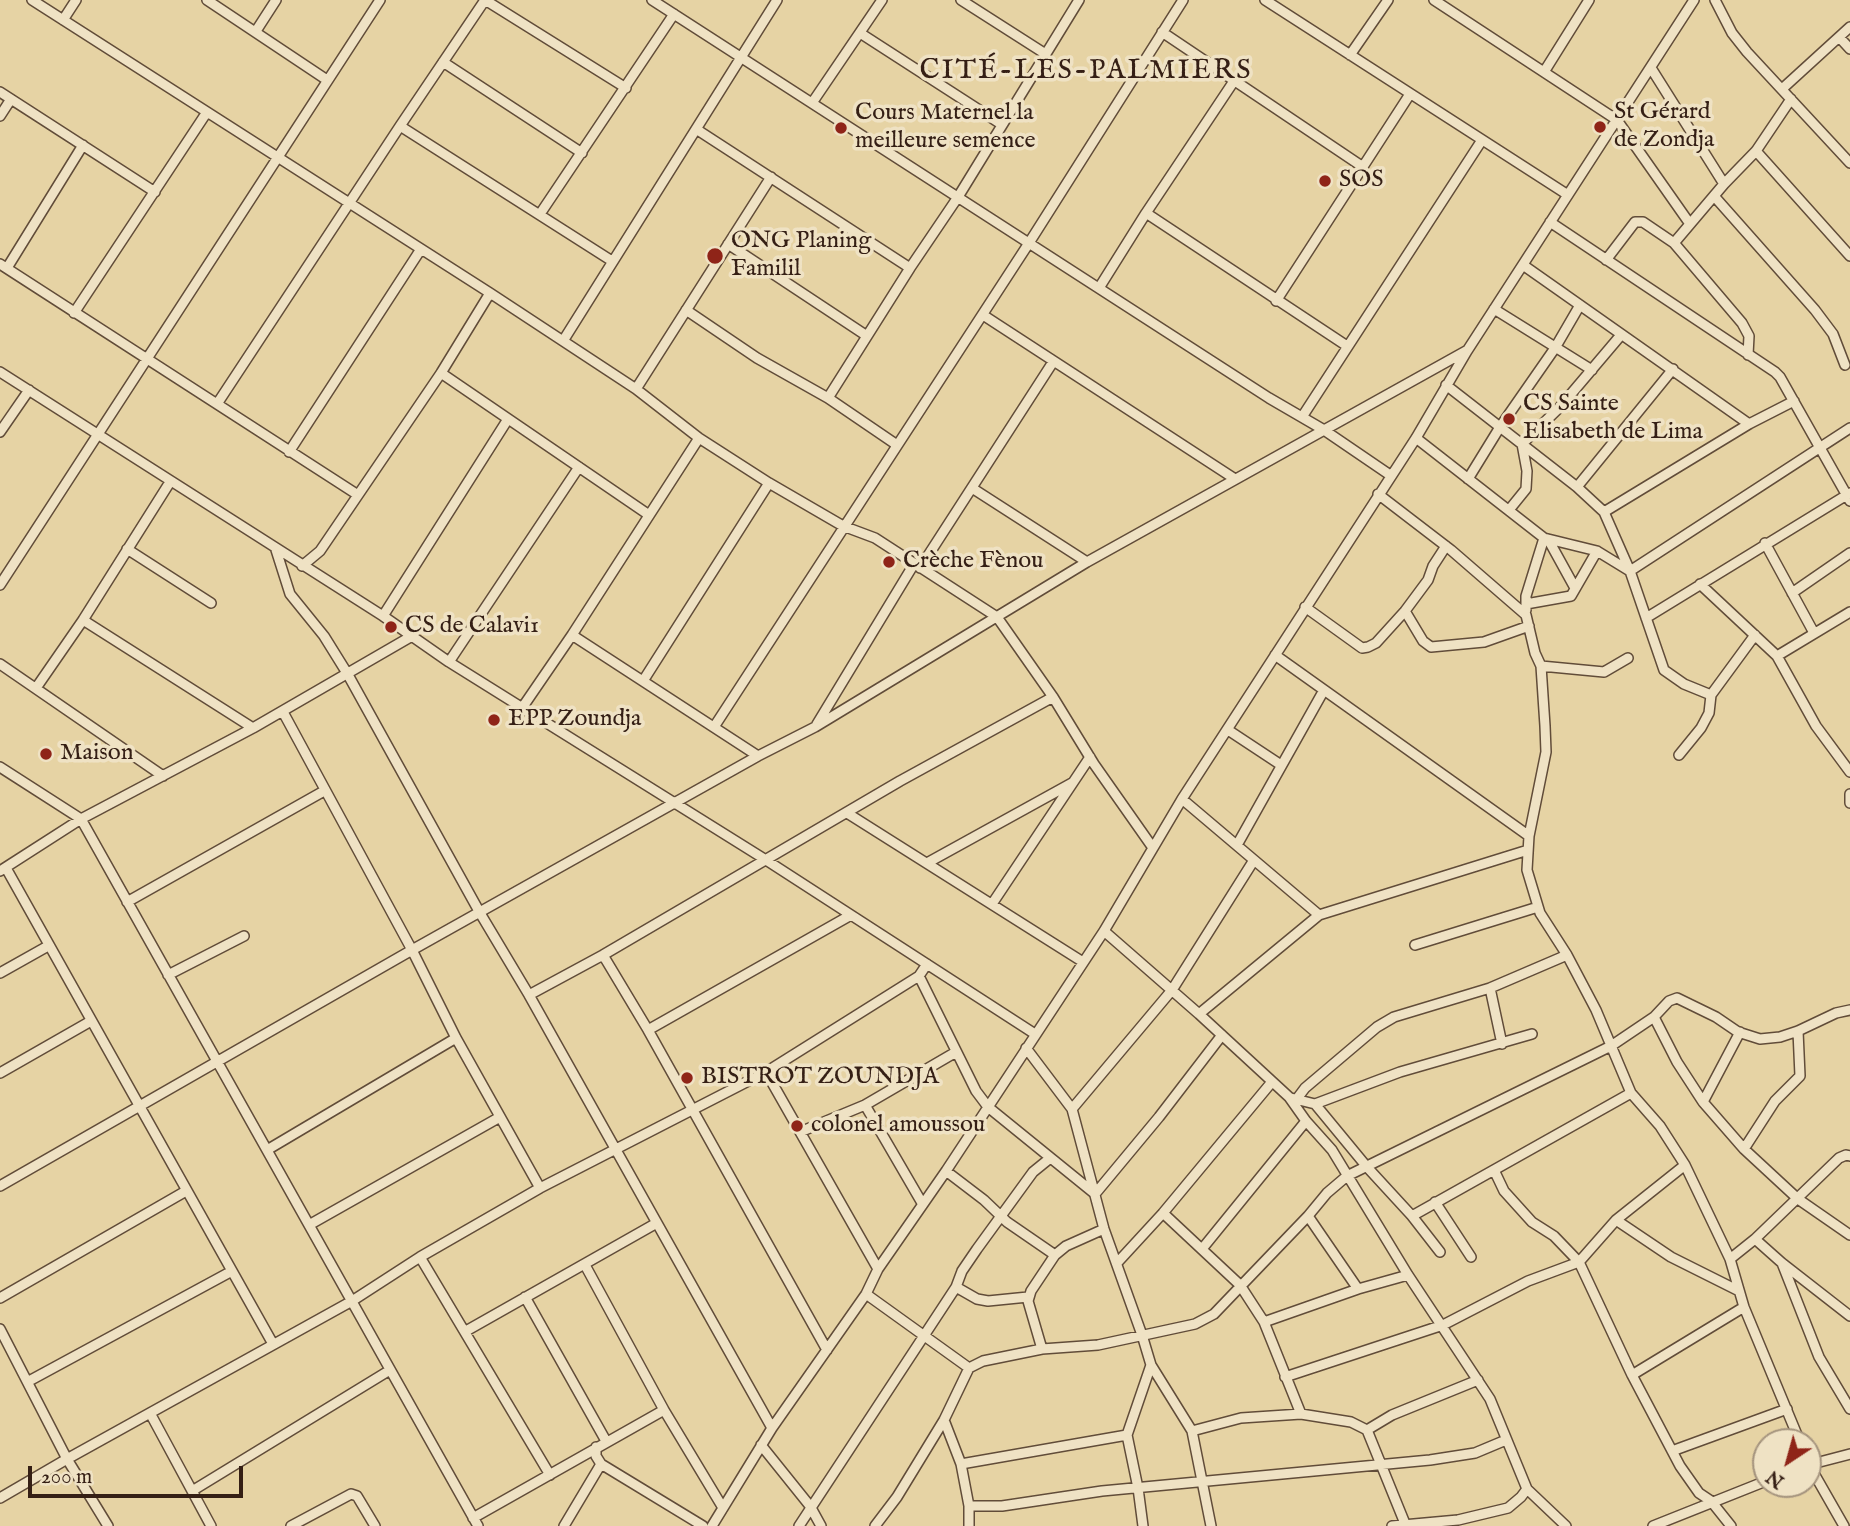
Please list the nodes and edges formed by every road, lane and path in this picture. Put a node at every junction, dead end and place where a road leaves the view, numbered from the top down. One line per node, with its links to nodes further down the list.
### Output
1 (32, 0): 21 (street)
2 (76, 0): 21 (street)
3 (207, 0): 23 (street)
4 (276, 0): 23 (street)
5 (380, 0): 34 (street)
6 (485, 0): 31 (street); 36 (street)
7 (652, 0): 20 (street)
8 (777, 0): 30 (street)
9 (882, 0): 25 (street)
10 (961, 0): 28 (street)
11 (1079, 0): 28 (street)
12 (1183, 0): 24 (street)
13 (1265, 0): 19 (street)
14 (1388, 0): 29 (street)
15 (1434, 0): 33 (street)
16 (1589, 0): 33 (street)
17 (1694, 0): 32 (street)
18 (1715, 0): 37 (street)
19 (1278, 4): 29 (street)
20 (674, 15): 30 (street); 36 (street)
21 (63, 20): 43 (street)
22 (1850, 27): 26 (street)
23 (256, 32): 34 (street)
24 (1162, 32): 35 (street); 67 (street)
25 (860, 33): 42 (street); 46 (street)
26 (1839, 37): 27 (street); 37 (street)
27 (1850, 49)
28 (1044, 53): 46 (street)
29 (1350, 55): 39 (street)
30 (741, 57): 42 (street); 48 (street)
31 (443, 62): 47 (street); 52 (street)
32 (1651, 68): 45 (street); 57 (street)
33 (1544, 72): 45 (street)
34 (327, 80): 53 (street)
35 (1234, 81): 55 (street); 63 (street)
36 (626, 88): 52 (street)
37 (1782, 89): 41 (street)
38 (0, 92): 40 (street)
39 (1410, 94): 49 (street); 55 (street)
40 (11, 99): 44 (street); 50 (street)
41 (1791, 99): 51 (street); 54 (street)
42 (812, 103): 61 (street)
43 (206, 112): 53 (street); 58 (street)
44 (0, 116)
45 (1617, 120): 59 (street); 66 (street)
46 (1001, 124): 61 (street)
47 (400, 125): 62 (street); 64 (street)
48 (696, 129): 56 (street); 73 (street)
49 (1482, 140): 59 (street); 88 (street)
50 (83, 145): 58 (street); 75 (street)
51 (1756, 151): 57 (street); 71 (street)
52 (582, 153): 64 (street)
53 (276, 157): 62 (street); 92 (street)
54 (1850, 163)
55 (1363, 166): 79 (street)
56 (771, 177): 69 (street); 76 (street)
57 (1724, 184): 60 (street)
58 (155, 192): 83 (street)
59 (1568, 195): 65 (street)
60 (1714, 195): 66 (street); 94 (street)
61 (958, 197): 67 (street); 76 (street)
62 (349, 205): 70 (street); 104 (street)
63 (1146, 213): 77 (street); 79 (street)
64 (540, 214): 73 (street)
65 (1550, 222): 72 (street); 74 (street)
66 (1690, 224): 68 (street)
67 (1030, 243): 77 (street); 84 (street)
68 (1674, 243): 72 (street); 91 (street)
69 (728, 244): 82 (street); 86 (street)
70 (421, 249): 78 (street); 118 (street)
71 (1850, 256)
72 (1606, 260): 91 (street)
73 (612, 261): 87 (street)
74 (1523, 265): 80 (street); 81 (street)
75 (3, 266): 83 (street)
76 (909, 268): 86 (street)
77 (1099, 288): 105 (street)
78 (490, 293): 87 (street); 98 (street)
79 (1276, 301): 88 (street)
80 (1580, 305): 85 (street); 89 (street)
81 (1494, 309): 89 (street); 90 (street)
82 (686, 310): 100 (street); 102 (street)
83 (74, 313): 92 (street)
84 (983, 315): 93 (street); 116 (street)
85 (1621, 335): 95 (street); 96 (street)
86 (867, 336): 102 (street)
87 (563, 341): 100 (street)
88 (1347, 346): 105 (street)
89 (1555, 348): 95 (street); 108 (street)
90 (1467, 351): 99 (street); 110 (street)
91 (1748, 355): 103 (street)
92 (145, 359): 104 (street); 112 (street)
93 (1053, 362): 121 (street); 125 (street)
94 (1845, 365)
95 (1592, 369): 115 (street)
96 (1673, 369): 107 (street); 126 (street)
97 (0, 372): 101 (street)
98 (441, 373): 106 (street); 128 (street)
99 (1446, 385): 108 (street); 114 (street)
100 (636, 389): 113 (street)
101 (29, 390): 111 (street); 112 (street)
102 (828, 398): 116 (street)
103 (1794, 401): 107 (street); 117 (street)
104 (217, 404): 118 (street)
105 (1302, 417): 110 (street)
106 (508, 419): 119 (street); 155 (street)
107 (1749, 424): 131 (street)
108 (1500, 427): 115 (street); 122 (street)
109 (1850, 428): 117 (street)
110 (1324, 430): 120 (street); 121 (street)
111 (0, 432)
112 (98, 433): 123 (street); 146 (street)
113 (699, 438): 124 (street); 132 (street)
114 (1416, 438): 120 (street); 122 (street)
115 (1522, 444): 126 (street); 130 (street)
116 (897, 445): 133 (street)
117 (1819, 447): 129 (street); 144 (street)
118 (289, 452): 128 (street)
119 (579, 467): 132 (street); 167 (street)
120 (1390, 475): 127 (street)
121 (1235, 479): 141 (street)
122 (1468, 479): 130 (street)
123 (170, 482): 137 (street); 138 (street)
124 (769, 483): 133 (street); 171 (street)
125 (972, 488): 141 (street); 143 (street)
126 (1577, 488): 131 (street)
127 (1378, 494): 136 (street); 151 (street)
128 (358, 495): 142 (street)
129 (1849, 497): 135 (street)
130 (1508, 510): 134 (street)
131 (1604, 512): 144 (street)
132 (649, 515): 161 (street)
133 (843, 526): 143 (street); 178 (street)
134 (1546, 539): 139 (street); 147 (street); 150 (street)
135 (1765, 543): 145 (street); 148 (street)
136 (1446, 546): 152 (street); 154 (street)
137 (127, 549): 149 (street); 158 (street)
138 (276, 550): 142 (street); 170 (street)
139 (1597, 551): 144 (street); 147 (street)
140 (1850, 553): 148 (street)
141 (1087, 562): 156 (street)
142 (302, 566): 155 (street)
143 (917, 566): 156 (street); 179 (street)
144 (1630, 570): 157 (street)
145 (1700, 584): 157 (street); 162 (street)
146 (0, 585)
147 (1575, 587): 150 (street)
148 (1792, 593): 160 (street)
149 (211, 603)
150 (1526, 604): 154 (street)
151 (1305, 607): 152 (street); 164 (street)
152 (1405, 611): 159 (street)
153 (1850, 612): 160 (street)
154 (1526, 615): 159 (street)
155 (383, 616): 163 (street)
156 (997, 617): 175 (street); 179 (street)
157 (1646, 618): 174 (street)
158 (83, 620): 172 (street); 180 (street)
159 (1529, 626): 169 (street)
160 (1814, 633): 165 (street)
161 (572, 635): 171 (street); 176 (street)
162 (1755, 635): 165 (street); 174 (street)
163 (412, 636): 167 (street); 170 (street)
164 (1275, 654): 173 (street); 181 (street)
165 (1777, 656): 187 (street)
166 (1628, 658): 169 (street)
167 (449, 662): 176 (street)
168 (0, 664): 172 (street)
169 (1541, 666): 197 (street)
170 (347, 673): 177 (street); 208 (street)
171 (643, 681): 178 (street)
172 (36, 688): 188 (street)
173 (1324, 690): 185 (street); 197 (street)
174 (1710, 695): 182 (street)
175 (1053, 697): 184 (street); 195 (street)
176 (522, 708): 194 (street)
177 (283, 712): 180 (street); 190 (street)
178 (714, 727): 183 (street)
179 (815, 727): 183 (street)
180 (253, 728): 188 (street)
181 (1228, 730): 185 (street); 192 (street)
182 (1679, 755)
183 (758, 756): 194 (street)
184 (1090, 757): 189 (street); 199 (street)
185 (1281, 765): 198 (street)
186 (0, 767): 196 (street)
187 (1850, 772)
188 (163, 776): 196 (street)
189 (1075, 782): 203 (street); 206 (street)
190 (324, 791): 205 (street); 215 (street)
191 (1850, 794): 193 (street)
192 (1182, 799): 198 (street); 199 (street)
193 (1850, 803)
194 (674, 804): 201 (street); 208 (street)
195 (847, 813): 201 (street); 203 (street)
196 (81, 819): 204 (street); 205 (street)
197 (1529, 836): 200 (street)
198 (1237, 845): 202 (street)
199 (1153, 848): 211 (street)
200 (1528, 850): 207 (street); 210 (street)
201 (766, 860): 209 (street); 216 (street)
202 (1254, 860): 210 (street); 224 (street)
203 (927, 863): 206 (street)
204 (3, 869): 214 (street)
205 (127, 902): 221 (street)
206 (992, 904): 218 (street)
207 (1538, 907): 213 (street); 217 (street)
208 (480, 913): 215 (street); 225 (street)
209 (851, 915): 219 (street); 230 (street)
210 (1319, 915): 227 (street)
211 (1104, 931): 218 (street); 224 (street)
212 (244, 936): 221 (street)
213 (1415, 945)
214 (48, 946): 220 (street); 229 (street)
215 (412, 950): 236 (street); 241 (street)
216 (603, 955): 225 (street); 230 (street)
217 (1567, 955): 223 (street); 238 (street)
218 (1083, 962): 233 (street)
219 (927, 964): 222 (street); 233 (street)
220 (0, 973)
221 (168, 975): 241 (street)
222 (919, 976): 240 (street); 242 (street)
223 (1490, 988): 237 (street); 246 (street)
224 (1172, 990): 227 (street); 252 (street)
225 (529, 995): 259 (street)
226 (1850, 1010): 231 (street)
227 (1199, 1014): 235 (street)
228 (1654, 1017): 232 (street); 238 (street); 247 (street)
229 (91, 1021): 243 (street); 250 (street)
230 (648, 1030): 253 (street)
231 (1798, 1031): 232 (street); 257 (street)
232 (1740, 1032): 247 (street)
233 (1035, 1034): 239 (street)
234 (1532, 1034): 237 (street)
235 (1222, 1035): 244 (street); 270 (street)
236 (456, 1038): 254 (street); 258 (street)
237 (1502, 1044): 248 (street)
238 (1611, 1046): 245 (street); 263 (street)
239 (1026, 1048): 251 (street); 252 (street)
240 (956, 1052): 249 (street); 251 (street)
241 (217, 1061): 250 (street); 258 (street)
242 (766, 1072): 253 (street); 256 (street)
243 (0, 1073)
244 (1271, 1083): 246 (street); 274 (street)
245 (1632, 1093): 262 (street); 264 (street)
246 (1292, 1098): 248 (street); 255 (street)
247 (1703, 1102): 257 (street)
248 (1315, 1104): 263 (street)
249 (865, 1105): 256 (street); 273 (street)
250 (140, 1107): 267 (street); 269 (street)
251 (988, 1107): 261 (street); 265 (street)
252 (1072, 1109): 270 (street)
253 (692, 1111): 259 (street); 316 (street)
254 (500, 1117): 268 (street); 280 (street)
255 (1306, 1121): 266 (street); 284 (street)
256 (800, 1132): 294 (street)
257 (1744, 1149): 271 (street)
258 (267, 1150): 280 (street)
259 (614, 1151): 268 (street); 279 (street)
260 (1850, 1156): 271 (street)
261 (1049, 1159): 270 (street); 275 (street)
262 (1685, 1166): 278 (street); 289 (street)
263 (1367, 1167): 266 (street); 277 (street)
264 (1494, 1170): 272 (street); 290 (street)
265 (946, 1171): 273 (street); 275 (street)
266 (1347, 1176): 276 (street); 296 (street)
267 (0, 1186)
268 (540, 1188): 287 (street)
269 (186, 1191): 295 (street); 304 (street)
270 (1095, 1194): 281 (street)
271 (1798, 1199): 282 (street); 283 (street)
272 (1435, 1202): 277 (street); 288 (street)
273 (922, 1203): 294 (street)
274 (1163, 1213): 284 (street); 291 (street)
275 (1000, 1216): 286 (street); 298 (street)
276 (1308, 1216): 297 (street); 299 (street)
277 (1412, 1216): 285 (street)
278 (1616, 1220): 290 (street); 300 (street)
279 (655, 1224): 293 (street); 331 (street)
280 (309, 1225): 305 (street)
281 (1104, 1230): 286 (street); 291 (street)
282 (1850, 1235)
283 (1755, 1239): 289 (street); 292 (street)
284 (1202, 1249): 297 (street)
285 (1440, 1252)
286 (1055, 1255): 303 (street)
287 (419, 1257): 305 (street); 311 (street)
288 (1471, 1258)
289 (1730, 1259): 300 (street)
290 (1578, 1262): 309 (street); 320 (street)
291 (1116, 1263): 312 (street)
292 (1782, 1264): 307 (street); 325 (street)
293 (585, 1265): 302 (street); 326 (street)
294 (878, 1269): 301 (street)
295 (232, 1271): 314 (street); 323 (street)
296 (1408, 1275): 299 (street); 309 (street)
297 (1240, 1285): 308 (street); 312 (street)
298 (956, 1287): 303 (street); 313 (street)
299 (1358, 1289): 308 (street)
300 (1739, 1291): 306 (street)
301 (866, 1294): 313 (street); 316 (street)
302 (525, 1297): 311 (street); 336 (street)
303 (1028, 1297): 315 (street)
304 (0, 1298)
305 (352, 1301): 314 (street); 319 (street)
306 (1744, 1307): 320 (street); 324 (street)
307 (1850, 1316)
308 (1264, 1322): 321 (street)
309 (1443, 1325): 321 (street); 322 (street)
310 (0, 1329): 323 (street)
311 (466, 1331): 346 (street)
312 (1142, 1335): 315 (street); 317 (street)
313 (923, 1336): 318 (street); 355 (street)
314 (273, 1344): 327 (street)
315 (1042, 1349): 318 (street)
316 (827, 1350): 331 (street)
317 (1151, 1365): 333 (street); 334 (street)
318 (970, 1368): 329 (street)
319 (390, 1370): 352 (street); 358 (street)
320 (1632, 1375): 339 (street)
321 (1285, 1377): 328 (street)
322 (1478, 1380): 332 (street); 335 (street)
323 (29, 1381): 341 (street)
324 (1787, 1409): 330 (street); 339 (street)
325 (1850, 1409)
326 (664, 1410): 336 (street); 357 (street)
327 (150, 1413): 341 (street); 352 (street)
328 (1301, 1414): 332 (street); 333 (street)
329 (944, 1420): 344 (street); 371 (street)
330 (1794, 1428)
331 (772, 1429): 337 (street)
332 (1367, 1430): 345 (street)
333 (1192, 1431): 347 (street)
334 (1127, 1435): 344 (street); 349 (street)
335 (1506, 1440): 345 (street); 350 (street)
336 (606, 1441): 338 (street)
337 (761, 1445): 355 (street); 357 (street)
338 (597, 1447): 343 (street); 346 (street)
339 (1672, 1451): 354 (street)
340 (1850, 1454): 342 (street)
341 (67, 1459): 353 (street); 362 (street)
342 (1822, 1461)
343 (601, 1464): 366 (street); 367 (street)
344 (961, 1464): 356 (street)
345 (1382, 1465): 347 (street); 360 (street)
346 (550, 1475): 358 (street)
347 (1201, 1481): 349 (street); 359 (street)
348 (1752, 1486): 354 (street)
349 (1138, 1488): 356 (street); 373 (street)
350 (1527, 1489): 360 (street); 376 (street)
351 (1822, 1489): 378 (street)
352 (192, 1491): 363 (street)
353 (0, 1498)
354 (1711, 1501): 361 (street); 377 (street)
355 (810, 1506): 369 (street); 370 (street)
356 (969, 1506): 372 (street)
357 (723, 1508): 368 (street)
358 (475, 1522)
359 (1210, 1522): 374 (street)
360 (1406, 1525): 375 (street)
361 (1657, 1525)
362 (108, 1526)
363 (211, 1526)
364 (291, 1526): 365 (street)
365 (375, 1526)
366 (565, 1526)
367 (703, 1526)
368 (712, 1526)
369 (799, 1526)
370 (821, 1526)
371 (875, 1526)
372 (969, 1526)
373 (1143, 1526)
374 (1218, 1526)
375 (1392, 1526)
376 (1566, 1526)
377 (1731, 1526)
378 (1844, 1526)

